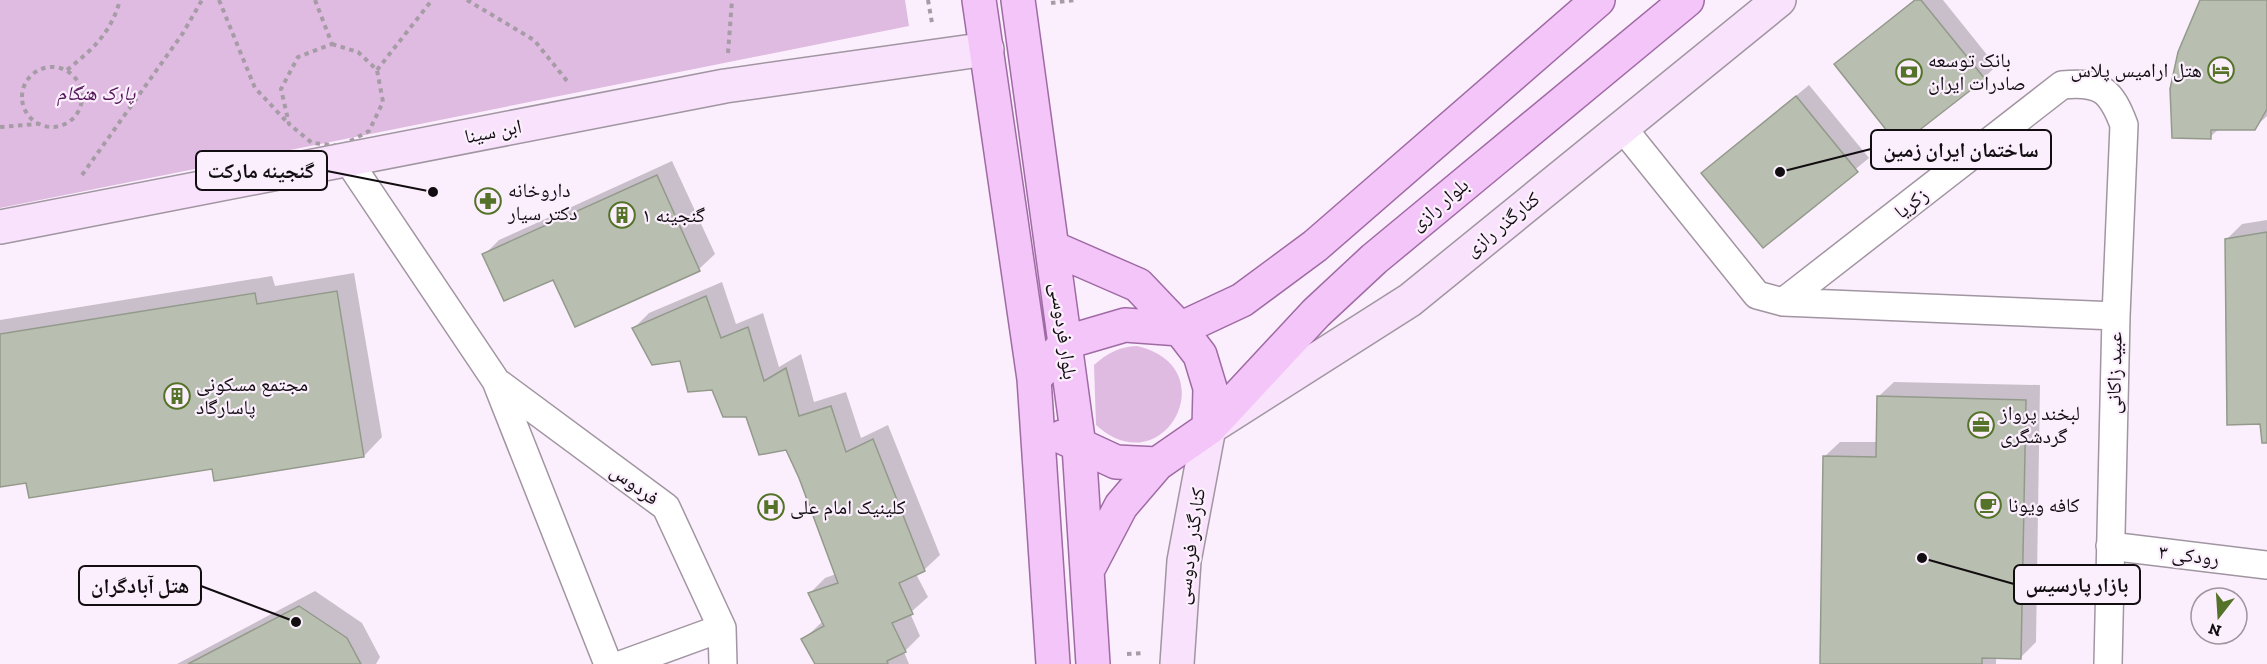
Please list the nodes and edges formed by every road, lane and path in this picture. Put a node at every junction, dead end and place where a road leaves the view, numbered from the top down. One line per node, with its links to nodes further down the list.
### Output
1 (120, 0): 16 (path)
2 (202, 0): 26 (path)
3 (219, 0): 22 (path)
4 (315, 0): 13 (path)
5 (432, 0): 17 (path)
6 (466, 0): 20 (path)
7 (732, 0): 18 (path)
8 (979, 0): 15 (main road, بلوار فردوسی)
9 (1018, 0): 14 (main road, بلوار فردوسی)
10 (1598, 0): 28 (main road)
11 (1687, 0): 31 (main road, بلوار رازی)
12 (1779, 0): 23 (street, کنارگذر رازی)
13 (332, 44): 17 (path); 22 (path)
14 (1025, 46): 15 (main road); 29 (main road, بلوار فردوسی)
15 (987, 50): 18 (street, ابن سینا); 35 (main road, بلوار فردوسی)
16 (67, 70): 21 (path); 21 (path)
17 (377, 70): 22 (path)
18 (725, 87): 20 (street, ابن سینا)
19 (2103, 89): 30 (street, زکریا); 32 (street, عبید زاکانی)
20 (591, 112): 25 (street, ابن سینا)
21 (38, 124): 24 (path)
22 (289, 124)
23 (1621, 126): 30 (street); 38 (street, کنارگذر رازی)
24 (0, 127)
25 (347, 159): 26 (street, ابن سینا); 36 (street, فردوس)
26 (54, 216): 27 (street, ابن سینا)
27 (0, 227)
28 (1315, 246): 31 (main road); 33 (main road)
29 (1053, 248): 33 (main road); 34 (main road, بلوار فردوسی)
30 (1783, 302): 32 (street)
31 (1316, 313): 38 (main road, بلوار رازی)
32 (2115, 316): 41 (street, عبید زاکانی)
33 (1180, 329): 34 (main road); 38 (main road)
34 (1067, 342): 35 (main road); 39 (main road, بلوار فردوسی)
35 (1034, 379): 37 (main road, بلوار فردوسی)
36 (496, 381): 44 (street, فردوس); 45 (street, فردوس)
37 (1039, 425): 39 (main road); 48 (main road, بلوار فردوسی)
38 (1209, 428): 40 (main road); 50 (street, کنارگذر فردوسی)
39 (1079, 446): 40 (main road); 43 (main road, بلوار فردوسی)
40 (1157, 464): 43 (main road)
41 (2110, 546): 42 (street, رودکی ۳); 51 (street, عبید زاکانی)
42 (2267, 565)
43 (1088, 569): 49 (main road, بلوار فردوسی)
44 (722, 628): 46 (street); 47 (street, فردوس)
45 (608, 664)
46 (623, 664)
47 (723, 664)
48 (1053, 664)
49 (1093, 664)
50 (1178, 664)
51 (2108, 664)

